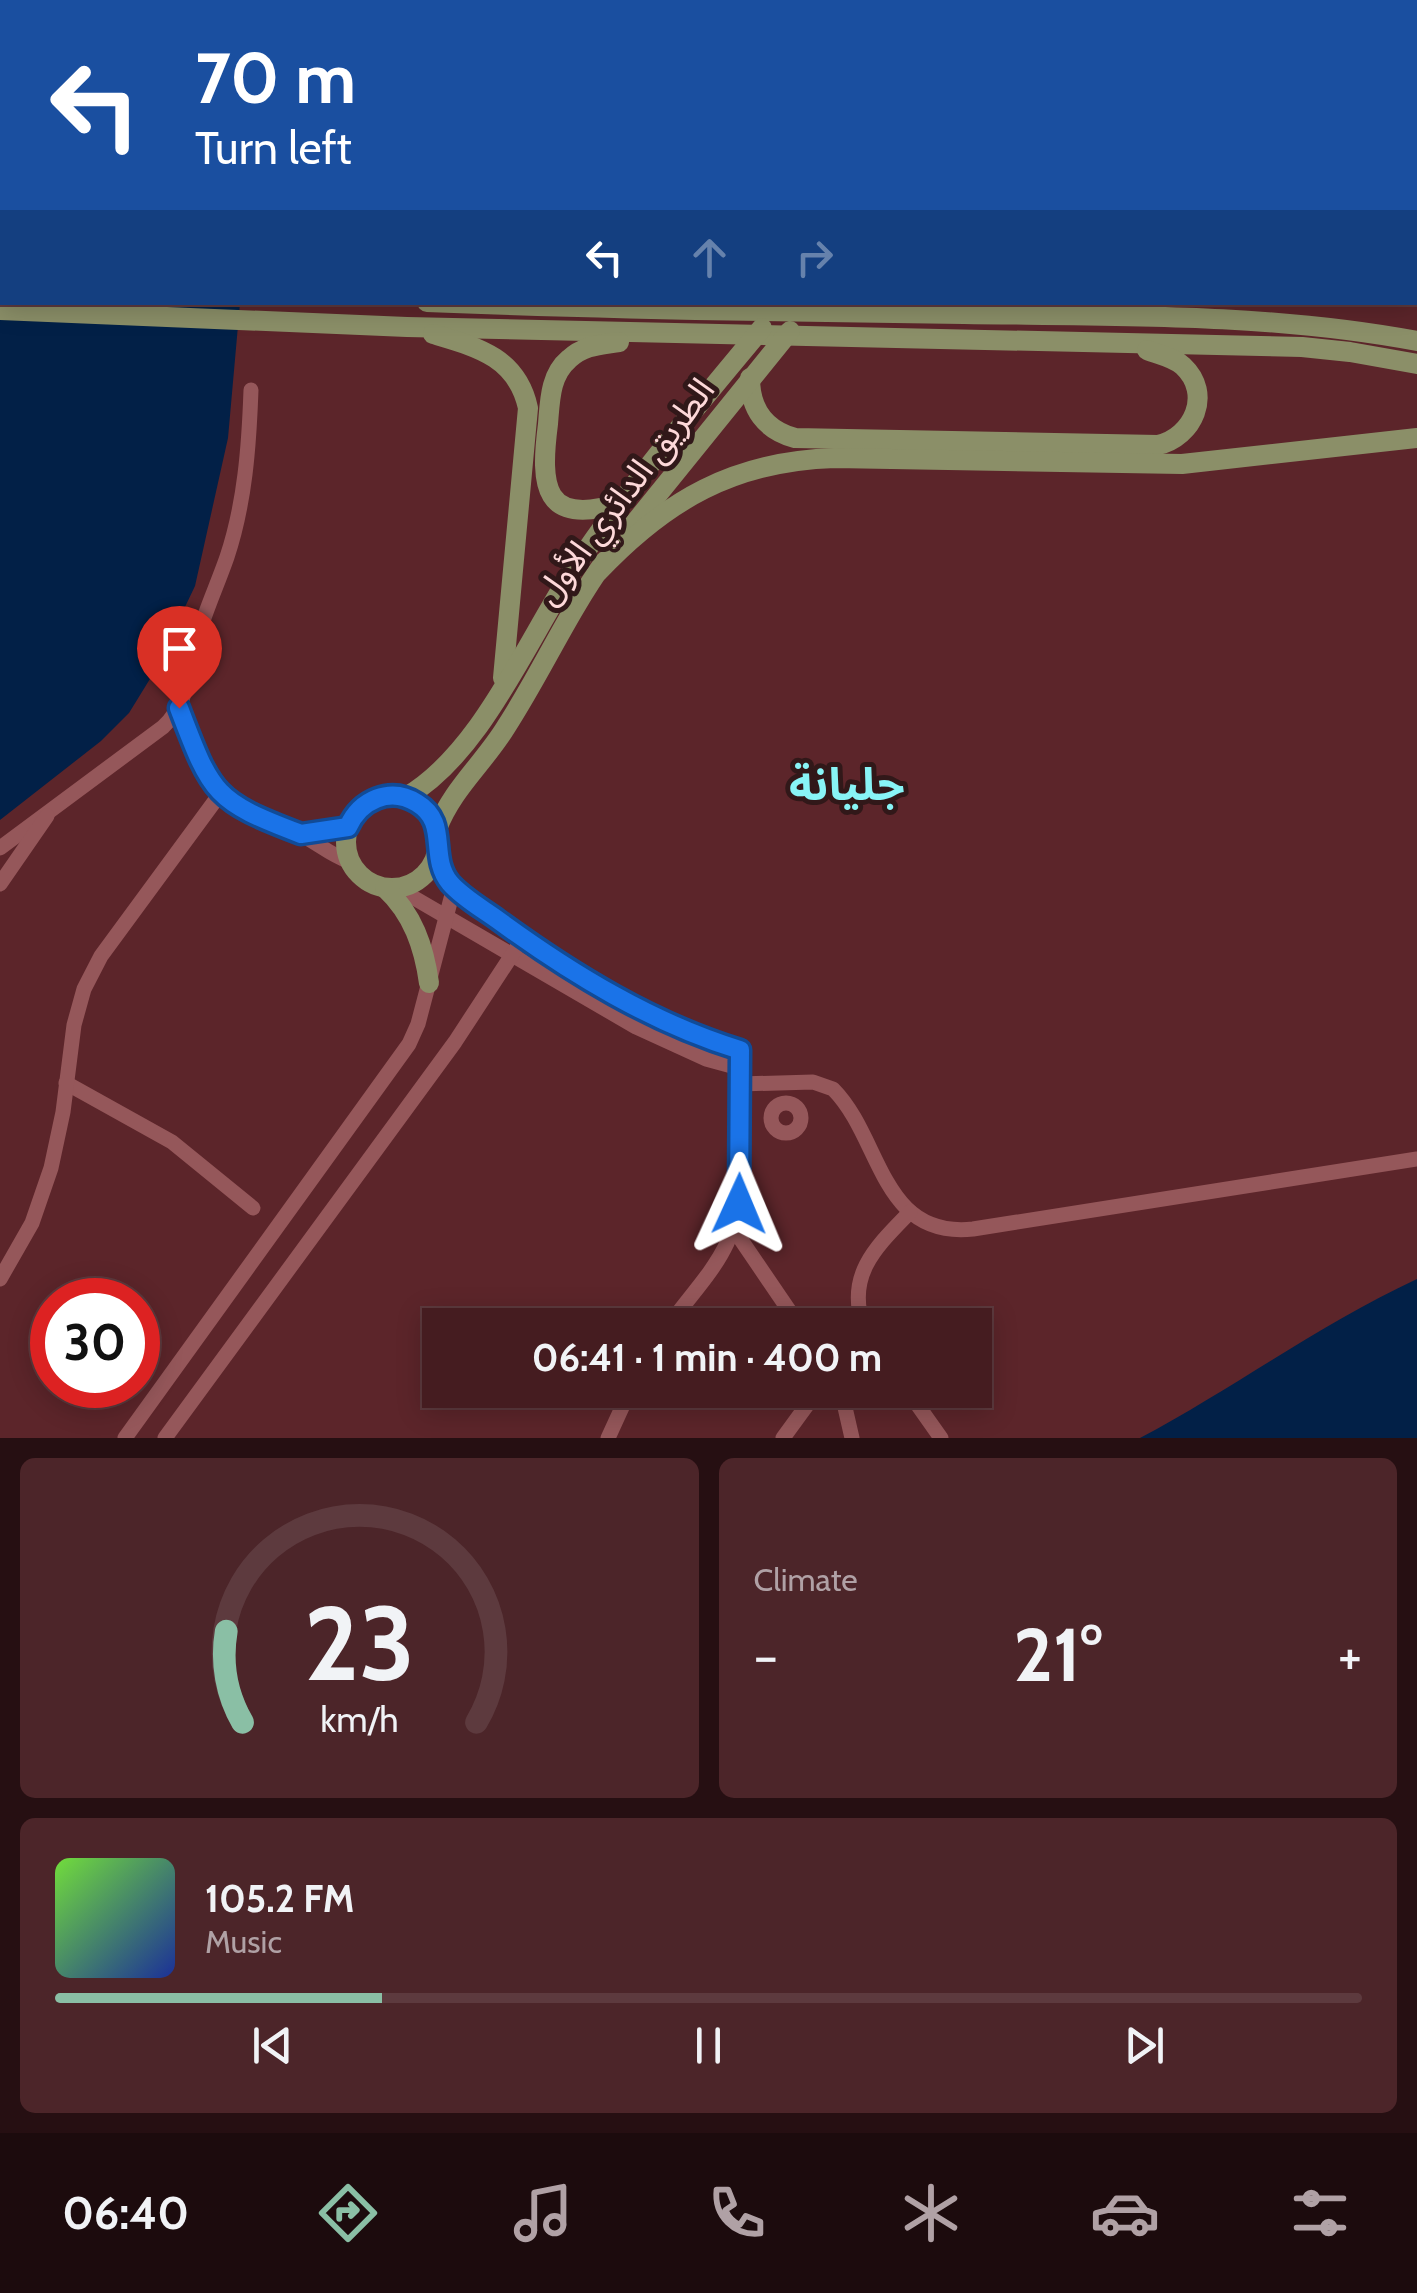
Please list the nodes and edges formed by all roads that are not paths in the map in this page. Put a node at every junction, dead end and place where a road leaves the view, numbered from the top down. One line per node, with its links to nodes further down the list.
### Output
1 (588, 305): 4 (main road)
2 (811, 305): 12 (main road, الطريق الدائري الأول)
3 (1210, 305): 6 (main road)
4 (775, 307): 6 (main road); 15 (main road)
5 (0, 310): 7 (main road)
6 (1168, 317): 9 (main road)
7 (407, 327): 8 (main road); 17 (main road)
8 (658, 333): 10 (main road); 15 (main road)
9 (1417, 341)
10 (1136, 344): 11 (main road); 12 (main road)
11 (1417, 364)
12 (754, 373): 16 (main road, الطريق الدائري الأول)
13 (250, 390): 18 (street)
14 (1417, 438): 16 (main road)
15 (620, 503): 17 (main road)
16 (598, 572): 23 (main road, الطريق الدائري الأول)
17 (502, 686): 20 (main road)
18 (179, 708): 19 (street); 21 (street)
19 (220, 794): 24 (street); 37 (street)
20 (406, 797): 22 (main road); 23 (main road)
21 (49, 812): 25 (street); 28 (street)
22 (348, 827): 24 (street); 27 (main road)
23 (437, 829): 26 (main road)
24 (301, 834): 27 (street)
25 (0, 848)
26 (436, 856): 30 (street); 31 (main road)
27 (350, 862): 31 (main road)
28 (5, 864): 29 (street)
29 (0, 884)
30 (454, 887): 32 (street); 33 (street)
31 (391, 888): 32 (street); 35 (main road)
32 (446, 914): 34 (street); 35 (street)
33 (523, 938): 34 (street); 36 (street)
34 (514, 953): 36 (street); 53 (street)
35 (429, 983): 52 (street)
36 (740, 1076): 38 (street); 43 (street)
37 (66, 1083): 41 (street); 44 (street)
38 (778, 1084): 39 (street); 42 (street)
39 (782, 1104)
40 (1417, 1159): 42 (street)
41 (253, 1208)
42 (910, 1212): 47 (street)
43 (733, 1228): 45 (street); 46 (street)
44 (0, 1280)
45 (681, 1308)
46 (787, 1308)
47 (861, 1308)
48 (622, 1408): 54 (street)
49 (804, 1408): 55 (street)
50 (845, 1408): 56 (street)
51 (920, 1408): 57 (street)
52 (125, 1438)
53 (165, 1438)
54 (608, 1438)
55 (782, 1438)
56 (852, 1438)
57 (942, 1438)

